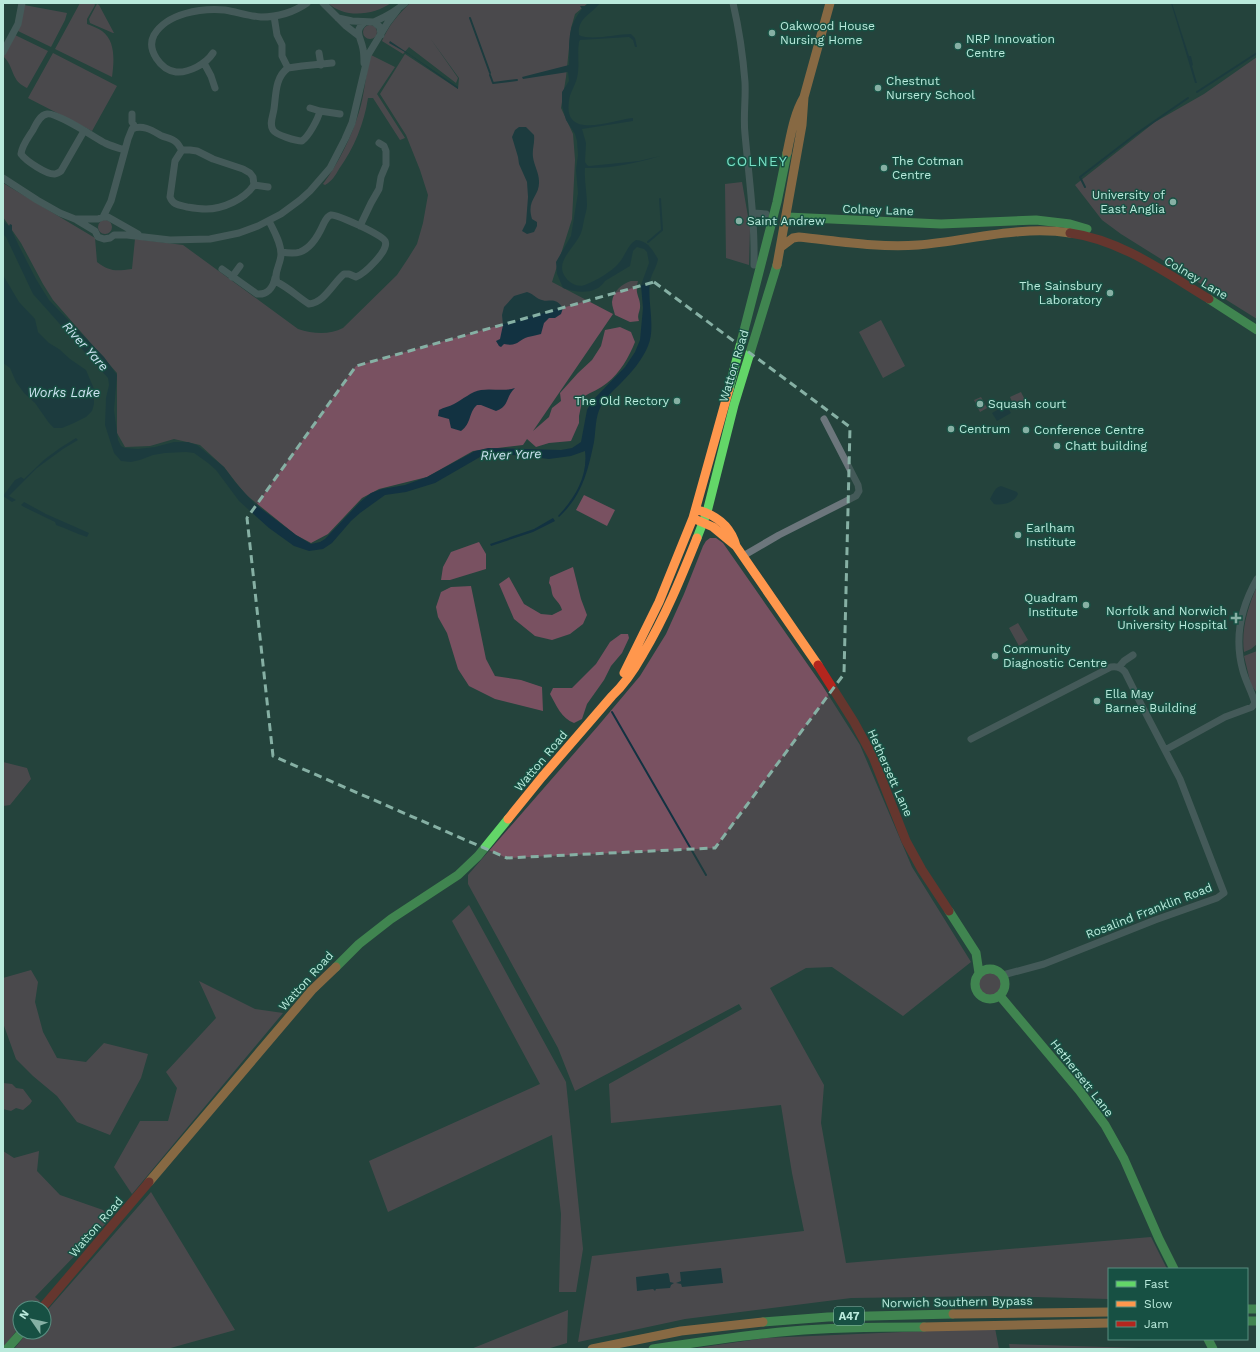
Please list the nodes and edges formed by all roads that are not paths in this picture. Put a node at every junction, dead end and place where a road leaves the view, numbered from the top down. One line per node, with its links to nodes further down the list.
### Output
1 (22, 3): 16 (street)
2 (308, 3): 9 (street)
3 (323, 3): 10 (street)
4 (405, 3): 8 (street)
5 (733, 3): 40 (street)
6 (830, 3): 25 (main road, Watton Road)
7 (223, 7): 9 (street); 19 (street)
8 (398, 9): 12 (street); 13 (street)
9 (274, 16): 23 (street)
10 (338, 18): 11 (street); 14 (street)
11 (365, 22): 12 (street); 14 (street)
12 (374, 22): 13 (street)
13 (381, 35): 15 (street)
14 (359, 37): 15 (street); 22 (street)
15 (376, 42): 22 (street)
16 (3, 52)
17 (213, 53): 19 (street)
18 (319, 54): 21 (street)
19 (204, 63): 24 (street)
20 (332, 63): 21 (street)
21 (321, 65): 23 (street)
22 (364, 67): 45 (street)
23 (288, 68): 27 (street)
24 (215, 88)
25 (804, 97): 39 (main road, Watton Road); 46 (main road, Watton Road)
26 (310, 108): 27 (street)
27 (320, 111): 29 (street)
28 (132, 114): 30 (street)
29 (340, 114)
30 (135, 127): 33 (street); 34 (street)
31 (84, 131): 31 (street); 33 (street)
32 (379, 143): 48 (street)
33 (125, 150): 38 (street)
34 (182, 150): 36 (street); 36 (street)
35 (3, 178): 43 (street)
36 (254, 185): 37 (street)
37 (268, 187)
38 (111, 201): 42 (street); 44 (street)
39 (776, 206): 46 (main road, Watton Road); 63 (main road, Watton Road)
40 (753, 214): 41 (street); 57 (street)
41 (766, 214)
42 (100, 218): 43 (street); 44 (street); 49 (street)
43 (75, 219): 49 (street)
44 (114, 220): 50 (street); 51 (street)
45 (269, 221): 51 (street); 56 (street)
46 (784, 222): 47 (main road, Colney Lane); 53 (main road, Colney Lane); 54 (main road, Watton Road); 63 (main road, Watton Road)
47 (968, 223): 52 (main road); 55 (main road, Colney Lane)
48 (360, 226): 56 (street); 61 (street)
49 (94, 231): 50 (street)
50 (114, 235): 51 (street)
51 (141, 236)
52 (970, 238): 53 (main road, Colney Lane); 55 (main road, Colney Lane)
53 (828, 239): 54 (main road, Colney Lane)
54 (781, 247): 66 (main road, Watton Road)
55 (1123, 249): 62 (main road, Colney Lane)
56 (281, 252): 61 (street)
57 (754, 265)
58 (240, 266): 60 (street)
59 (222, 269): 60 (street)
60 (232, 277): 61 (street)
61 (275, 278)
62 (1257, 330)
63 (733, 375): 65 (main road, Watton Road)
64 (824, 419): 70 (street)
65 (696, 509): 66 (main road); 67 (main road, Watton Road)
66 (707, 512): 68 (main road, Watton Road); 69 (main road, Hethersett Lane)
67 (693, 518): 68 (main road); 74 (main road, Watton Road)
68 (703, 522): 69 (main road, Hethersett Lane); 74 (main road, Watton Road)
69 (736, 546): 70 (main road, Hethersett Lane)
70 (743, 556): 77 (main road, Hethersett Lane)
71 (1257, 579): 76 (street)
72 (1132, 655): 73 (street)
73 (1119, 667): 75 (street); 76 (street, Rosalind Franklin Road)
74 (612, 696): 83 (main road, Watton Road)
75 (971, 739)
76 (1165, 750): 80 (street, Rosalind Franklin Road)
77 (976, 953): 78 (main road, Hethersett Lane); 79 (main road, Hethersett Lane)
78 (989, 968): 79 (main road); 80 (main road, Hethersett Lane)
79 (979, 973): 81 (main road, Hethersett Lane)
80 (1003, 975): 81 (main road)
81 (1000, 996): 82 (main road, Hethersett Lane)
82 (1174, 1268)
83 (49, 1300)
84 (1108, 1312): 89 (main road, Norwich Southern Bypass / A47)
85 (1108, 1324): 90 (main road, Norwich Southern Bypass / A47)
86 (15, 1340): 88 (main road)
87 (1208, 1340): 91 (main road)
88 (7, 1349)
89 (592, 1349)
90 (653, 1349)
91 (1213, 1349)

